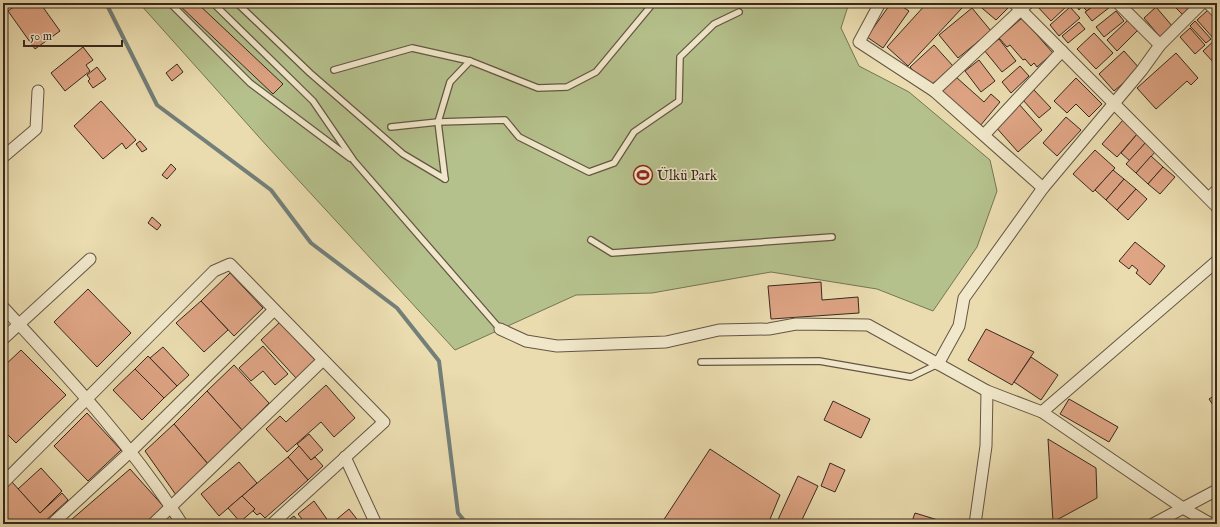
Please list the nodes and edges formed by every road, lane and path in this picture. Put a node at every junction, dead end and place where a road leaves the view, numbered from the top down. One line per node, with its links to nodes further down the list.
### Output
1 (170, 3): 23 (lane)
2 (214, 3): 23 (lane)
3 (237, 3): 19 (lane)
4 (650, 3): 14 (lane)
5 (880, 3): 17 (street)
6 (1118, 3): 12 (street)
7 (1202, 3): 12 (street)
8 (1208, 3): 11 (street)
9 (1021, 5): 13 (street); 17 (street)
10 (738, 12): 19 (lane)
11 (1217, 12)
12 (1160, 45): 18 (street)
13 (1062, 51): 18 (street); 21 (street)
14 (470, 61): 15 (lane); 19 (lane)
15 (334, 70)
16 (38, 91): 22 (street)
17 (934, 91): 21 (street)
18 (1113, 103): 24 (street); 26 (street)
19 (438, 122): 20 (lane)
20 (391, 127)
21 (984, 135): 24 (street)
22 (3, 157)
23 (354, 161): 35 (lane)
24 (1042, 188): 39 (street)
25 (1217, 190): 26 (street)
26 (1209, 198): 27 (street)
27 (1217, 207)
28 (832, 237): 29 (lane)
29 (592, 240)
30 (90, 259): 34 (street)
31 (1217, 261): 42 (street)
32 (3, 307): 34 (street)
33 (274, 310): 37 (street); 41 (street); 43 (street)
34 (19, 325): 36 (street); 41 (street)
35 (500, 329): 39 (street)
36 (3, 339)
37 (323, 360): 44 (street); 47 (street)
38 (701, 362): 39 (lane)
39 (938, 364): 40 (street)
40 (986, 391): 42 (street); 54 (street)
41 (87, 398): 43 (street); 45 (street)
42 (1042, 412): 48 (street)
43 (130, 452): 47 (street); 49 (street)
44 (345, 457): 52 (street); 53 (street)
45 (3, 483)
46 (1217, 490): 48 (street)
47 (171, 507): 50 (street); 51 (street)
48 (1184, 508): 55 (street); 56 (street)
49 (52, 524)
50 (153, 524)
51 (182, 524)
52 (272, 524)
53 (376, 524)
54 (975, 524)
55 (1153, 524)
56 (1212, 524)

